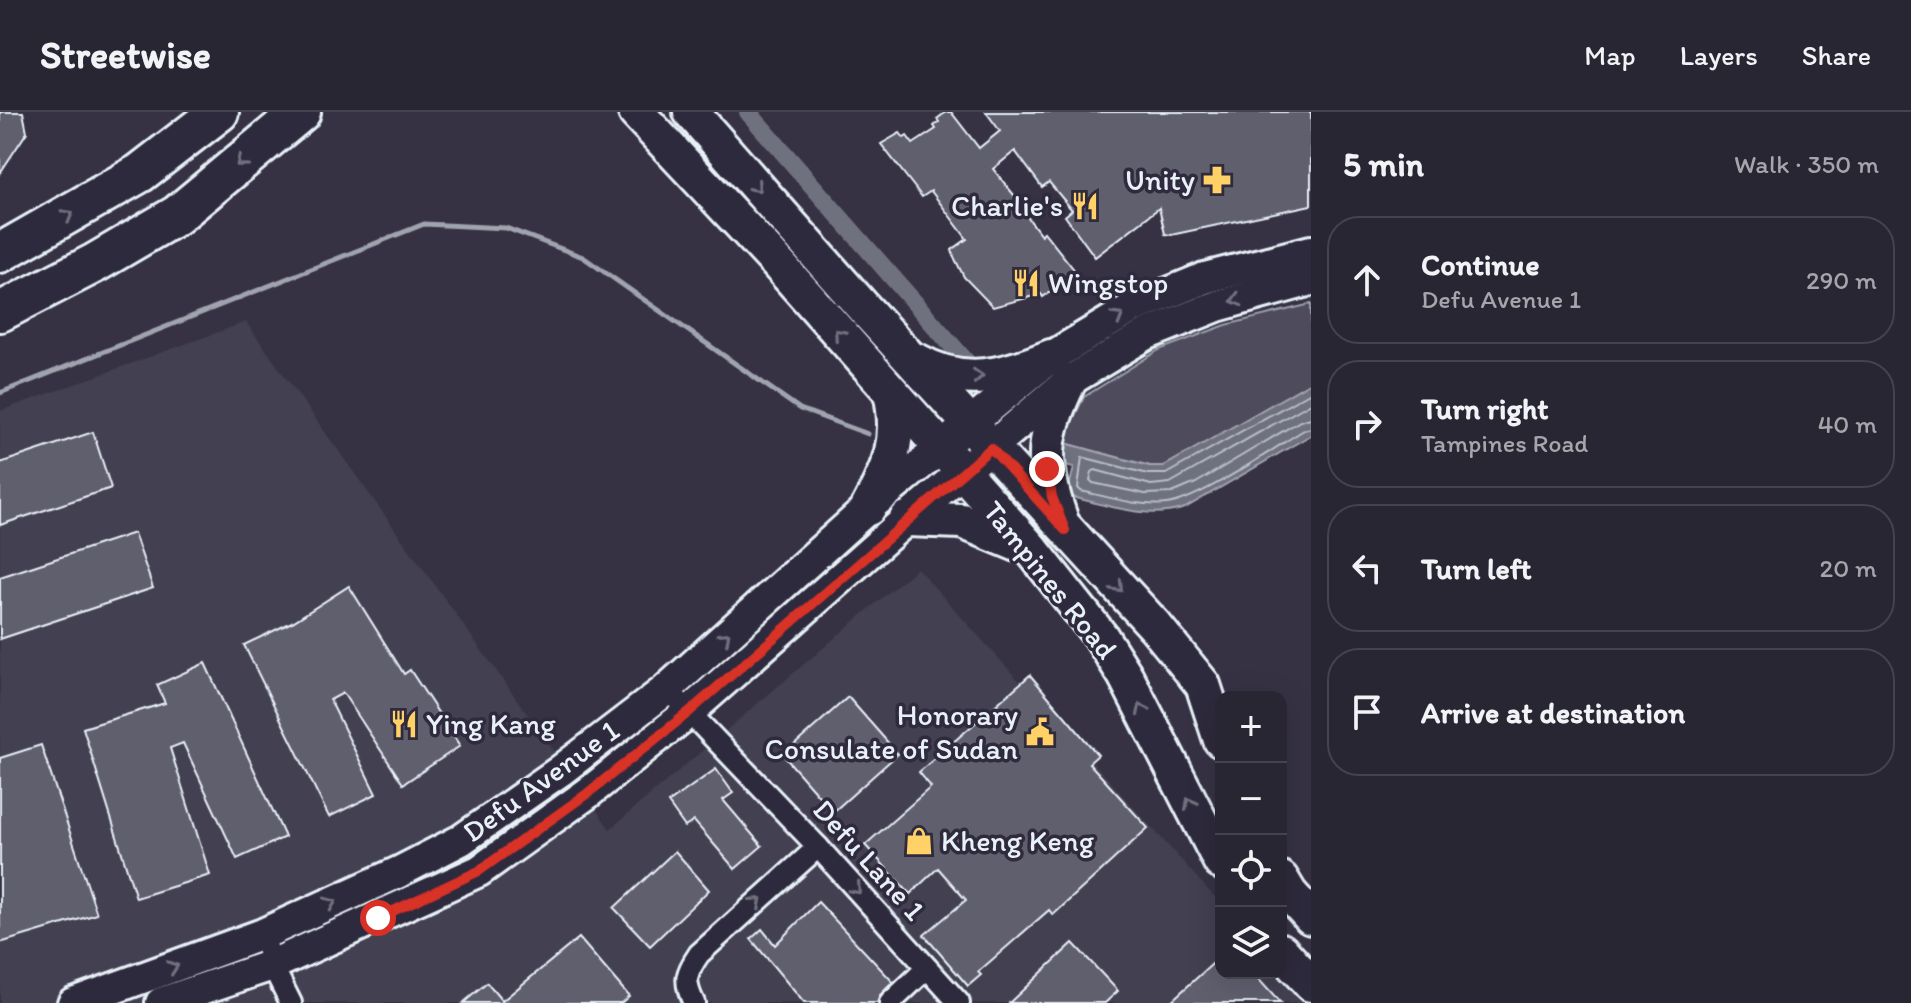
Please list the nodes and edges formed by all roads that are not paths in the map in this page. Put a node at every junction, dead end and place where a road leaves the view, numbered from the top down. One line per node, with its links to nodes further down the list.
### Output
1 (219, 112): 6 (highway, one-way to 1)
2 (301, 112): 8 (highway, one-way to 8)
3 (636, 112): 11 (main road, Tampines Road, one-way to 3)
4 (691, 112): 9 (main road, Tampines Road, one-way to 9)
5 (1311, 251): 10 (main road, one-way to 5)
6 (0, 253)
7 (1311, 280): 10 (main road, one-way to 10)
8 (0, 312)
9 (906, 355): 10 (main road, one-way to 10); 12 (main road, Tampines Road)
10 (1060, 369): 12 (main road); 16 (main road)
11 (891, 392): 13 (main road, Tampines Road); 14 (main road)
12 (980, 436): 13 (main road, Tampines Road); 16 (main road, Tampines Road)
13 (951, 461): 14 (main road, Defu Avenue 1); 15 (main road, Defu Avenue 1); 17 (main road, Tampines Road)
14 (868, 508): 18 (main road, Defu Avenue 1, one-way to 14)
15 (907, 519): 17 (main road); 19 (main road, Defu Avenue 1)
16 (1065, 530): 20 (main road, Tampines Road, one-way to 20)
17 (1032, 550): 22 (main road, Tampines Road, one-way to 17)
18 (667, 689): 19 (street, Defu Lane 1); 25 (main road, Defu Avenue 1, one-way to 18)
19 (689, 712): 21 (street, Defu Lane 1); 27 (main road, Defu Avenue 1)
20 (1215, 722)
21 (818, 847): 28 (street, Defu Lane 1, one-way to 28); 33 (street, one-way to 21)
22 (1215, 850)
23 (1287, 889): 24 (main road)
24 (1311, 917)
25 (263, 934): 27 (street); 30 (main road, Defu Avenue 1, one-way to 25)
26 (1287, 958): 29 (main road)
27 (272, 965): 31 (main road, Defu Avenue 1); 32 (street)
28 (927, 968): 34 (street); 35 (street, Defu Lane 1)
29 (1311, 984)
30 (73, 1003)
31 (161, 1003)
32 (291, 1003)
33 (694, 1003)
34 (890, 1003)
35 (959, 1003)

